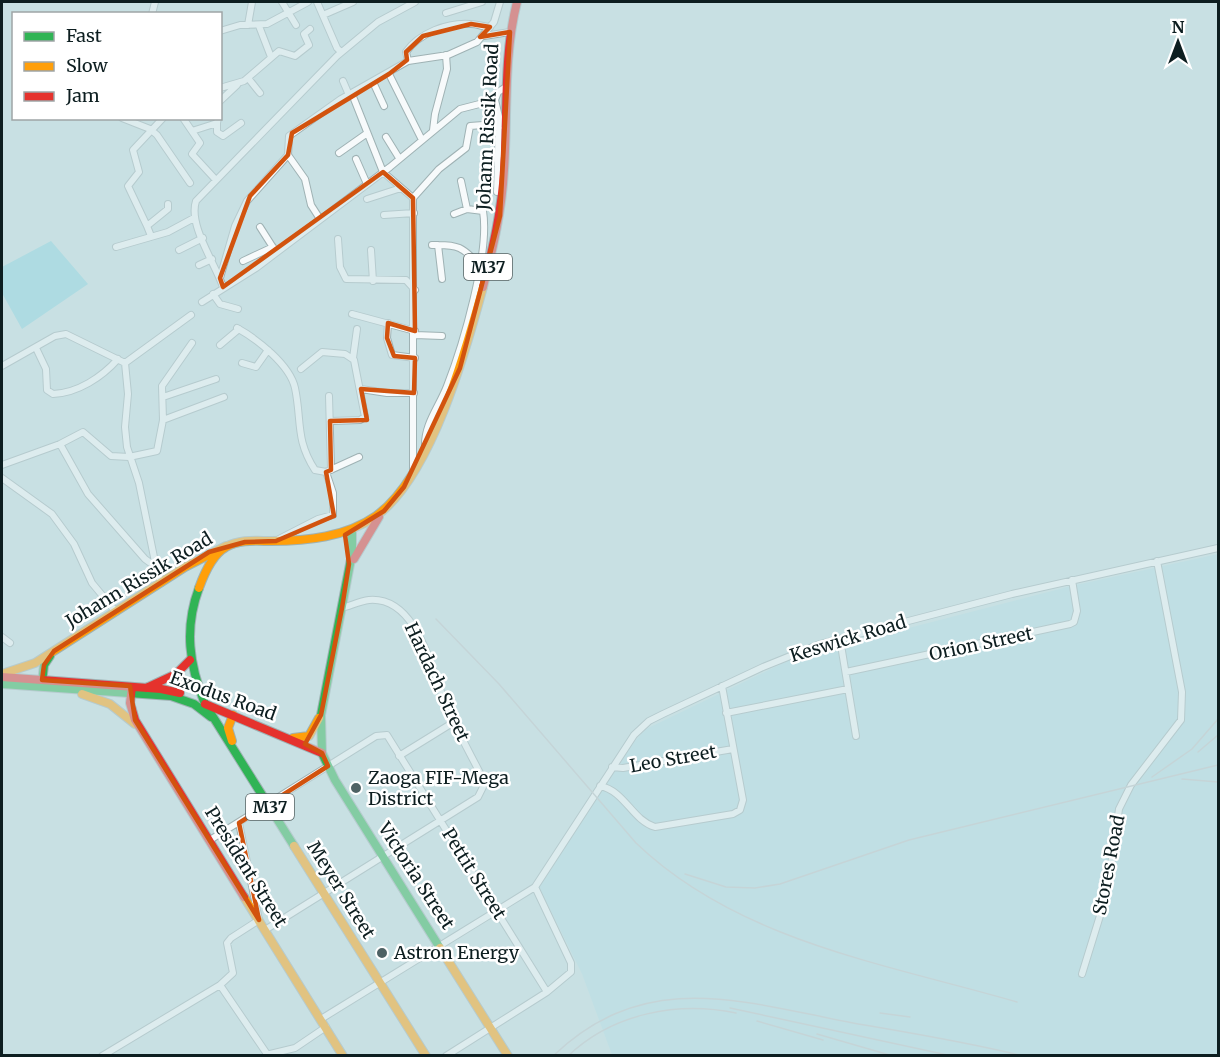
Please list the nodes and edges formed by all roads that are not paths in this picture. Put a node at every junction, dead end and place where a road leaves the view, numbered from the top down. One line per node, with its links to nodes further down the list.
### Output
1 (252, 2): 15 (street)
2 (282, 2): 12 (street)
3 (308, 2): 12 (street)
4 (317, 2): 14 (street)
5 (352, 2): 11 (street); 14 (street)
6 (415, 2): 23 (street)
7 (474, 2): 8 (street); 13 (street)
8 (482, 2)
9 (500, 2): 18 (street)
10 (517, 2): 21 (main road, Johann Rissik Road / M37)
11 (356, 9)
12 (288, 13): 16 (street); 17 (street)
13 (446, 13)
14 (323, 15): 23 (street)
15 (248, 25): 16 (street); 20 (street)
16 (259, 26): 25 (street)
17 (296, 26)
18 (490, 27): 22 (street); 26 (street)
19 (310, 29): 25 (street)
20 (222, 31)
21 (510, 32): 22 (street); 32 (main road, Johann Rissik Road / M37)
22 (484, 36): 24 (street)
23 (341, 52): 56 (street)
24 (446, 55): 26 (street); 46 (street)
25 (271, 57): 28 (street)
26 (408, 61): 27 (street)
27 (389, 74): 30 (street); 50 (street)
28 (248, 78): 31 (street); 34 (street)
29 (343, 81): 35 (street)
30 (373, 82): 35 (street); 38 (street)
31 (237, 85): 33 (street); 36 (street)
32 (506, 87): 37 (street); 84 (main road, Johann Rissik Road / M37)
33 (222, 88)
34 (260, 93)
35 (350, 94): 48 (street); 52 (street)
36 (222, 99)
37 (495, 100): 44 (street); 46 (street)
38 (384, 106)
39 (128, 120): 45 (street)
40 (161, 120): 45 (street)
41 (184, 120): 47 (street)
42 (217, 121): 43 (street); 47 (street)
43 (241, 123)
44 (499, 128): 61 (street); 62 (street)
45 (150, 129): 58 (street); 71 (street)
46 (433, 130): 50 (street)
47 (192, 131): 56 (street)
48 (366, 134): 51 (street); 55 (street)
49 (386, 137): 53 (street)
50 (422, 140): 53 (street)
51 (339, 153)
52 (288, 155): 70 (street); 85 (street)
53 (399, 158): 55 (street)
54 (356, 159): 59 (street)
55 (383, 172): 59 (street); 60 (street)
56 (216, 179): 69 (street)
57 (461, 181): 65 (street)
58 (190, 183)
59 (367, 184): 70 (street)
60 (401, 188): 62 (street); 63 (street)
61 (496, 192)
62 (413, 198): 66 (street)
63 (368, 199)
64 (168, 204): 71 (street)
65 (467, 209): 67 (street); 83 (street)
66 (414, 213): 68 (street); 89 (street)
67 (454, 214)
68 (384, 215)
69 (194, 218): 73 (street); 74 (street)
70 (320, 219): 77 (street)
71 (147, 226): 73 (street)
72 (260, 226): 77 (street)
73 (151, 236): 76 (street)
74 (202, 238): 78 (street); 80 (street)
75 (338, 239): 87 (street)
76 (116, 247)
77 (274, 249): 81 (street); 88 (street)
78 (179, 250)
79 (371, 250): 87 (street)
80 (212, 260): 82 (street); 85 (street)
81 (243, 261)
82 (199, 265)
83 (479, 265): 84 (street); 86 (street); 119 (street)
84 (487, 273): 119 (main road, Johann Rissik Road / M37)
85 (220, 278): 88 (street)
86 (442, 279)
87 (373, 281): 89 (street)
88 (223, 287): 90 (street)
89 (415, 290): 97 (street)
90 (213, 294): 91 (street); 92 (street)
91 (201, 302)
92 (238, 309)
93 (352, 314): 95 (street)
94 (191, 315): 106 (street)
95 (388, 323): 97 (street); 104 (street)
96 (357, 329): 103 (street)
97 (415, 333): 98 (street); 104 (street)
98 (442, 336)
99 (192, 343): 114 (street)
100 (220, 345): 102 (street)
101 (36, 348): 105 (street); 105 (street); 108 (street)
102 (268, 350): 107 (street); 124 (street)
103 (353, 358): 109 (street); 111 (street)
104 (415, 358): 112 (street)
105 (118, 359): 106 (street)
106 (125, 363): 120 (street)
107 (242, 363)
108 (2, 366)
109 (302, 369)
110 (216, 379): 114 (street)
111 (361, 389): 112 (street); 117 (street)
112 (414, 393): 123 (street)
113 (329, 396): 117 (street)
114 (163, 397): 116 (street)
115 (224, 397): 116 (street)
116 (163, 420): 120 (street)
117 (330, 421): 124 (street)
118 (60, 444): 120 (street); 122 (street); 133 (street)
119 (425, 447): 123 (main road, Johann Rissik Road / M37)
120 (129, 457): 133 (street)
121 (358, 457): 124 (street)
122 (2, 465)
123 (413, 469): 126 (main road, Johann Rissik Road / M37)
124 (329, 471): 129 (street)
125 (2, 478): 138 (street)
126 (384, 511): 127 (main road, Johann Rissik Road / M37); 134 (main road)
127 (352, 531): 128 (main road, Johann Rissik Road / M37); 134 (main road, Victoria Street)
128 (342, 534): 129 (main road, Johann Rissik Road / M37); 134 (main road, Victoria Street)
129 (276, 541): 130 (main road, Johann Rissik Road / M37)
130 (227, 546): 136 (main road, Johann Rissik Road); 143 (main road, Meyer Street / M37)
131 (1218, 548): 132 (street, Keswick Road)
132 (1157, 561): 135 (street, Keswick Road); 180 (street, Stores Road)
133 (156, 567): 136 (street)
134 (349, 569): 137 (main road, Victoria Street)
135 (1072, 580): 140 (street, Keswick Road); 144 (street, Orion Street)
136 (161, 583): 138 (main road, Johann Rissik Road)
137 (342, 608): 156 (main road, Victoria Street); 158 (street, Hardach Street)
138 (116, 612): 142 (main road, Johann Rissik Road)
139 (2, 638): 141 (street)
140 (840, 639): 144 (street); 148 (street, Keswick Road)
141 (10, 644)
142 (54, 651): 145 (main road, Johann Rissik Road); 147 (main road, Johann Rissik Road)
143 (190, 660): 149 (main road); 153 (main road, Meyer Street / M37)
144 (846, 672): 150 (street)
145 (2, 675): 147 (main road, Exodus Road)
146 (2, 684): 147 (main road, Exodus Road)
147 (42, 684): 151 (main road, Exodus Road); 152 (main road, Exodus Road)
148 (722, 686): 154 (street); 167 (street, Keswick Road)
149 (146, 688): 152 (main road, Exodus Road); 153 (main road, Exodus Road)
150 (848, 688): 154 (street); 160 (street)
151 (72, 689): 152 (main road, Exodus Road); 159 (main road)
152 (131, 690): 157 (main road, Exodus Road); 159 (main road, President Street)
153 (205, 704): 155 (main road, Exodus Road); 157 (main road, Meyer Street / M37)
154 (726, 713): 162 (street)
155 (232, 715): 161 (main road, Exodus Road); 163 (main road)
156 (321, 715): 161 (main road); 164 (main road, Victoria Street)
157 (216, 721): 163 (main road, Meyer Street / M37)
158 (454, 722): 165 (street); 170 (street, Hardach Street)
159 (140, 728): 172 (main road, President Street)
160 (856, 736)
161 (291, 738): 164 (main road, Exodus Road)
162 (733, 749): 167 (street, Leo Street); 168 (street)
163 (235, 752): 169 (main road, Meyer Street / M37)
164 (322, 753): 166 (main road, Victoria Street)
165 (399, 756): 166 (street, Pettit Street); 170 (street, Pettit Street)
166 (328, 766): 169 (street); 173 (main road, Victoria Street)
167 (612, 767): 168 (street, Keswick Road)
168 (600, 786): 174 (street, Keswick Road)
169 (269, 805): 171 (street); 175 (main road, Meyer Street / M37)
170 (440, 820): 173 (street); 176 (street, Pettit Street)
171 (239, 823): 172 (street); 177 (street)
172 (210, 840): 177 (main road, President Street)
173 (383, 855): 175 (street); 179 (main road, Victoria Street)
174 (535, 887): 176 (street); 183 (street)
175 (323, 893): 178 (street); 181 (main road, Meyer Street / M37)
176 (498, 911): 179 (street); 183 (street, Pettit Street)
177 (259, 920): 178 (main road, President Street); 182 (street)
178 (265, 930): 184 (main road, President Street)
179 (440, 945): 181 (street); 186 (main road, Victoria Street)
180 (1082, 974)
181 (380, 983): 184 (street); 191 (main road, Meyer Street / M37)
182 (220, 985): 188 (street); 189 (street)
183 (547, 992): 186 (street)
184 (321, 1018): 185 (main road, President Street)
185 (326, 1027): 187 (street); 190 (main road, President Street)
186 (490, 1028): 192 (street); 193 (main road, Victoria Street)
187 (287, 1053): 188 (street)
188 (266, 1055)
189 (102, 1056)
190 (343, 1056)
191 (426, 1056)
192 (446, 1056)
193 (508, 1056)

